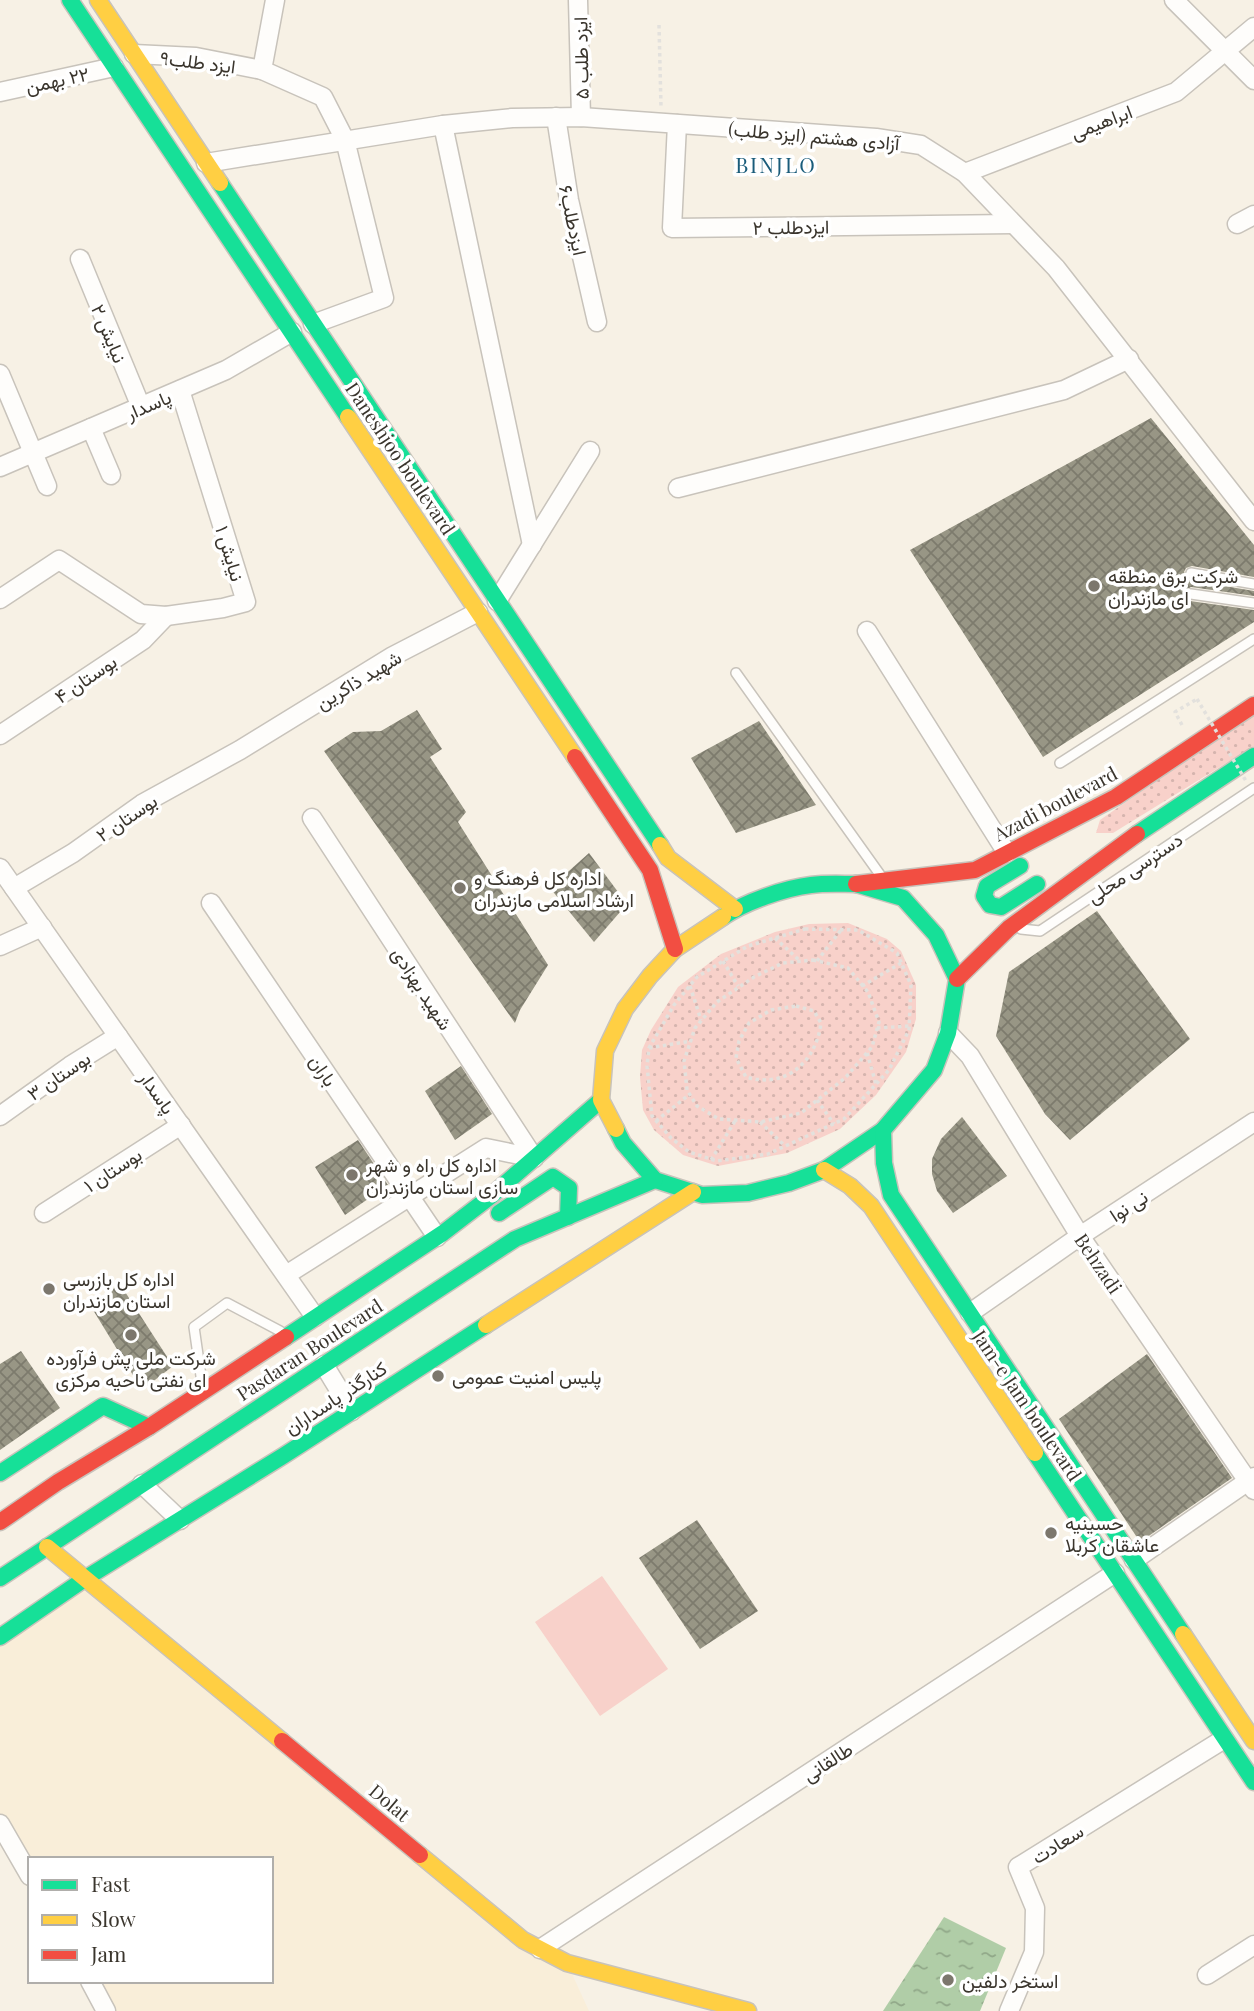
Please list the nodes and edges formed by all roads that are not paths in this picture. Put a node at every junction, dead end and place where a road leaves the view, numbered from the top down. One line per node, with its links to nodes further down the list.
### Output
1 (70, 0): 9 (main road, Daneshjoo boulevard)
2 (98, 0): 8 (main road, Daneshjoo boulevard)
3 (275, 0): 10 (street)
4 (578, 0): 14 (street, ايزد طلب ۵)
5 (1174, 0): 7 (street)
6 (1254, 27): 7 (street, ابراهیمی)
7 (1227, 52): 11 (street); 19 (street, ابراهیمی)
8 (134, 54): 10 (street, ایزد طلب۹); 18 (main road, Daneshjoo boulevard)
9 (114, 67): 12 (street, ٢٢ بهمن); 26 (main road, Daneshjoo boulevard)
10 (262, 70): 17 (street, ایزد طلب۹)
11 (1254, 80)
12 (0, 92)
13 (556, 117): 14 (street, آزادی هشتم (ایزد طلب)); 16 (street, آزادی هشتم (ایزد طلب)); 24 (street, ایزدطلب۶)
14 (581, 117): 15 (street, آزادی هشتم (ایزد طلب))
15 (669, 123): 19 (street, آزادی هشتم (ایزد طلب)); 21 (street, ایزدطلب ۲)
16 (443, 125): 17 (street, آزادی هشتم (ایزد طلب)); 39 (street)
17 (345, 141): 18 (street, آزادی هشتم (ایزد طلب)); 25 (street, ایزد طلب۹)
18 (206, 163): 25 (main road, Daneshjoo boulevard)
19 (965, 173): 21 (street, آزادی هشتم (ایزد طلب))
20 (1254, 215): 22 (street)
21 (1013, 224): 27 (street, آزادی هشتم (ایزد طلب))
22 (1237, 224)
23 (80, 258): 30 (street, نیایش ۲)
24 (597, 322)
25 (313, 324): 44 (main road, Daneshjoo boulevard)
26 (292, 332): 29 (street, پاسدار); 46 (main road, Daneshjoo boulevard)
27 (1129, 359): 37 (street); 38 (street, آزادی هشتم (ایزد طلب))
28 (0, 374): 33 (street)
29 (180, 390): 30 (street, پاسدار); 47 (street, نیایش ۱)
30 (141, 407): 31 (street, پاسدار)
31 (91, 428): 33 (street, پاسدار); 35 (street)
32 (590, 451): 39 (street)
33 (33, 453): 34 (street, پاسدار); 36 (street)
34 (0, 467)
35 (111, 475)
36 (47, 486)
37 (678, 488)
38 (1254, 521)
39 (532, 545): 44 (street)
40 (1191, 573): 41 (lane)
41 (1254, 584)
42 (1191, 594): 45 (lane)
43 (0, 599): 47 (street, نیایش ۱)
44 (497, 601): 72 (main road, Daneshjoo boulevard)
45 (1254, 603)
46 (478, 612): 53 (street, شهید ذاکرین); 76 (main road, Daneshjoo boulevard)
47 (166, 617): 52 (street, بوستان ۴)
48 (867, 631): 63 (street)
49 (1254, 639): 55 (lane)
50 (736, 673): 68 (lane)
51 (1254, 705): 57 (main road, Azadi boulevard)
52 (0, 735)
53 (240, 750): 70 (street, بوستان ۲)
54 (1254, 756): 58 (main road)
55 (1060, 764)
56 (1250, 784): 61 (lane, دسترسی محلی)
57 (1116, 797): 62 (main road); 63 (main road, Azadi boulevard)
58 (1170, 811): 60 (main road); 61 (lane)
59 (312, 818): 85 (street, شهید بهزادی)
60 (1140, 831): 65 (main road); 74 (main road)
61 (1184, 832): 74 (lane, دسترسی محلی)
62 (1060, 844)
63 (1007, 853): 68 (main road, Azadi boulevard)
64 (1037, 857): 67 (main road)
65 (1074, 859)
66 (1, 870): 70 (street, پاسدار)
67 (1052, 875)
68 (884, 880): 69 (main road, Azadi boulevard)
69 (856, 884): 72 (main road); 77 (main road)
70 (14, 888): 73 (street, پاسدار)
71 (211, 903): 89 (street, باران)
72 (735, 909): 76 (main road)
73 (42, 927): 75 (street); 79 (street, پاسدار)
74 (1009, 928): 77 (main road)
75 (0, 946)
76 (675, 949): 80 (main road)
77 (957, 979): 78 (main road)
78 (948, 1033): 84 (main road); 93 (street, Behzadi)
79 (118, 1036): 81 (street, بوستان ۳); 83 (street, پاسدار)
80 (601, 1100): 85 (main road, Pasdaran Boulevard); 87 (main road)
81 (0, 1116)
82 (1254, 1122): 93 (street, نی نوا)
83 (181, 1125): 90 (street, بوستان ۱); 94 (street, پاسدار)
84 (883, 1130): 86 (main road); 95 (main road, Jam-e Jam boulevard)
85 (534, 1158): 89 (street); 92 (main road, Pasdaran Boulevard)
86 (824, 1170): 88 (main road); 100 (main road, Jam-e Jam boulevard)
87 (655, 1180): 88 (main road); 91 (main road, Pasdaran Boulevard)
88 (692, 1192): 102 (main road, کنارگذر پاسداران)
89 (410, 1196): 92 (street, باران); 94 (street)
90 (44, 1213)
91 (568, 1217): 92 (main road); 99 (main road, Pasdaran Boulevard)
92 (440, 1235): 96 (main road, Pasdaran Boulevard)
93 (1080, 1236): 95 (street, نی نوا); 106 (street, Behzadi)
94 (286, 1275): 96 (street, پاسدار)
95 (970, 1313): 98 (main road, Jam-e Jam boulevard)
96 (315, 1317): 97 (main road, Pasdaran Boulevard)
97 (288, 1335): 101 (main road, Pasdaran Boulevard); 101 (lane)
98 (1001, 1360): 100 (main road); 111 (main road, Jam-e Jam boulevard)
99 (324, 1365): 102 (street); 107 (main road, Pasdaran Boulevard)
100 (982, 1372): 112 (main road, Jam-e Jam boulevard)
101 (204, 1391): 103 (main road, Pasdaran Boulevard)
102 (352, 1411): 108 (main road, کنارگذر پاسداران)
103 (149, 1427): 104 (main road, Pasdaran Boulevard); 104 (main road)
104 (48, 1465): 105 (main road); 109 (main road, Pasdaran Boulevard)
105 (0, 1473)
106 (1252, 1483): 111 (street)
107 (142, 1484): 108 (street); 110 (main road, Pasdaran Boulevard)
108 (180, 1520): 114 (main road, کنارگذر پاسداران)
109 (0, 1522)
110 (47, 1547): 113 (main road, Pasdaran Boulevard); 114 (main road, Dolat)
111 (1134, 1560): 116 (main road, Jam-e Jam boulevard)
112 (1115, 1573): 117 (main road, Jam-e Jam boulevard); 123 (street, طالقانی)
113 (0, 1578)
114 (86, 1578): 115 (main road, کنارگذر پاسداران); 123 (main road, Dolat)
115 (0, 1637)
116 (1249, 1722): 118 (main road, Jam-e Jam boulevard)
117 (1224, 1739): 119 (main road, Jam-e Jam boulevard); 128 (street, سعادت)
118 (1254, 1741)
119 (1254, 1782)
120 (0, 1824): 121 (street)
121 (28, 1873)
122 (1254, 1945): 124 (street)
123 (540, 1949): 127 (main road, Dolat)
124 (1207, 1975)
125 (91, 1983): 126 (street)
126 (106, 2011)
127 (748, 2011)
128 (1009, 2011)

